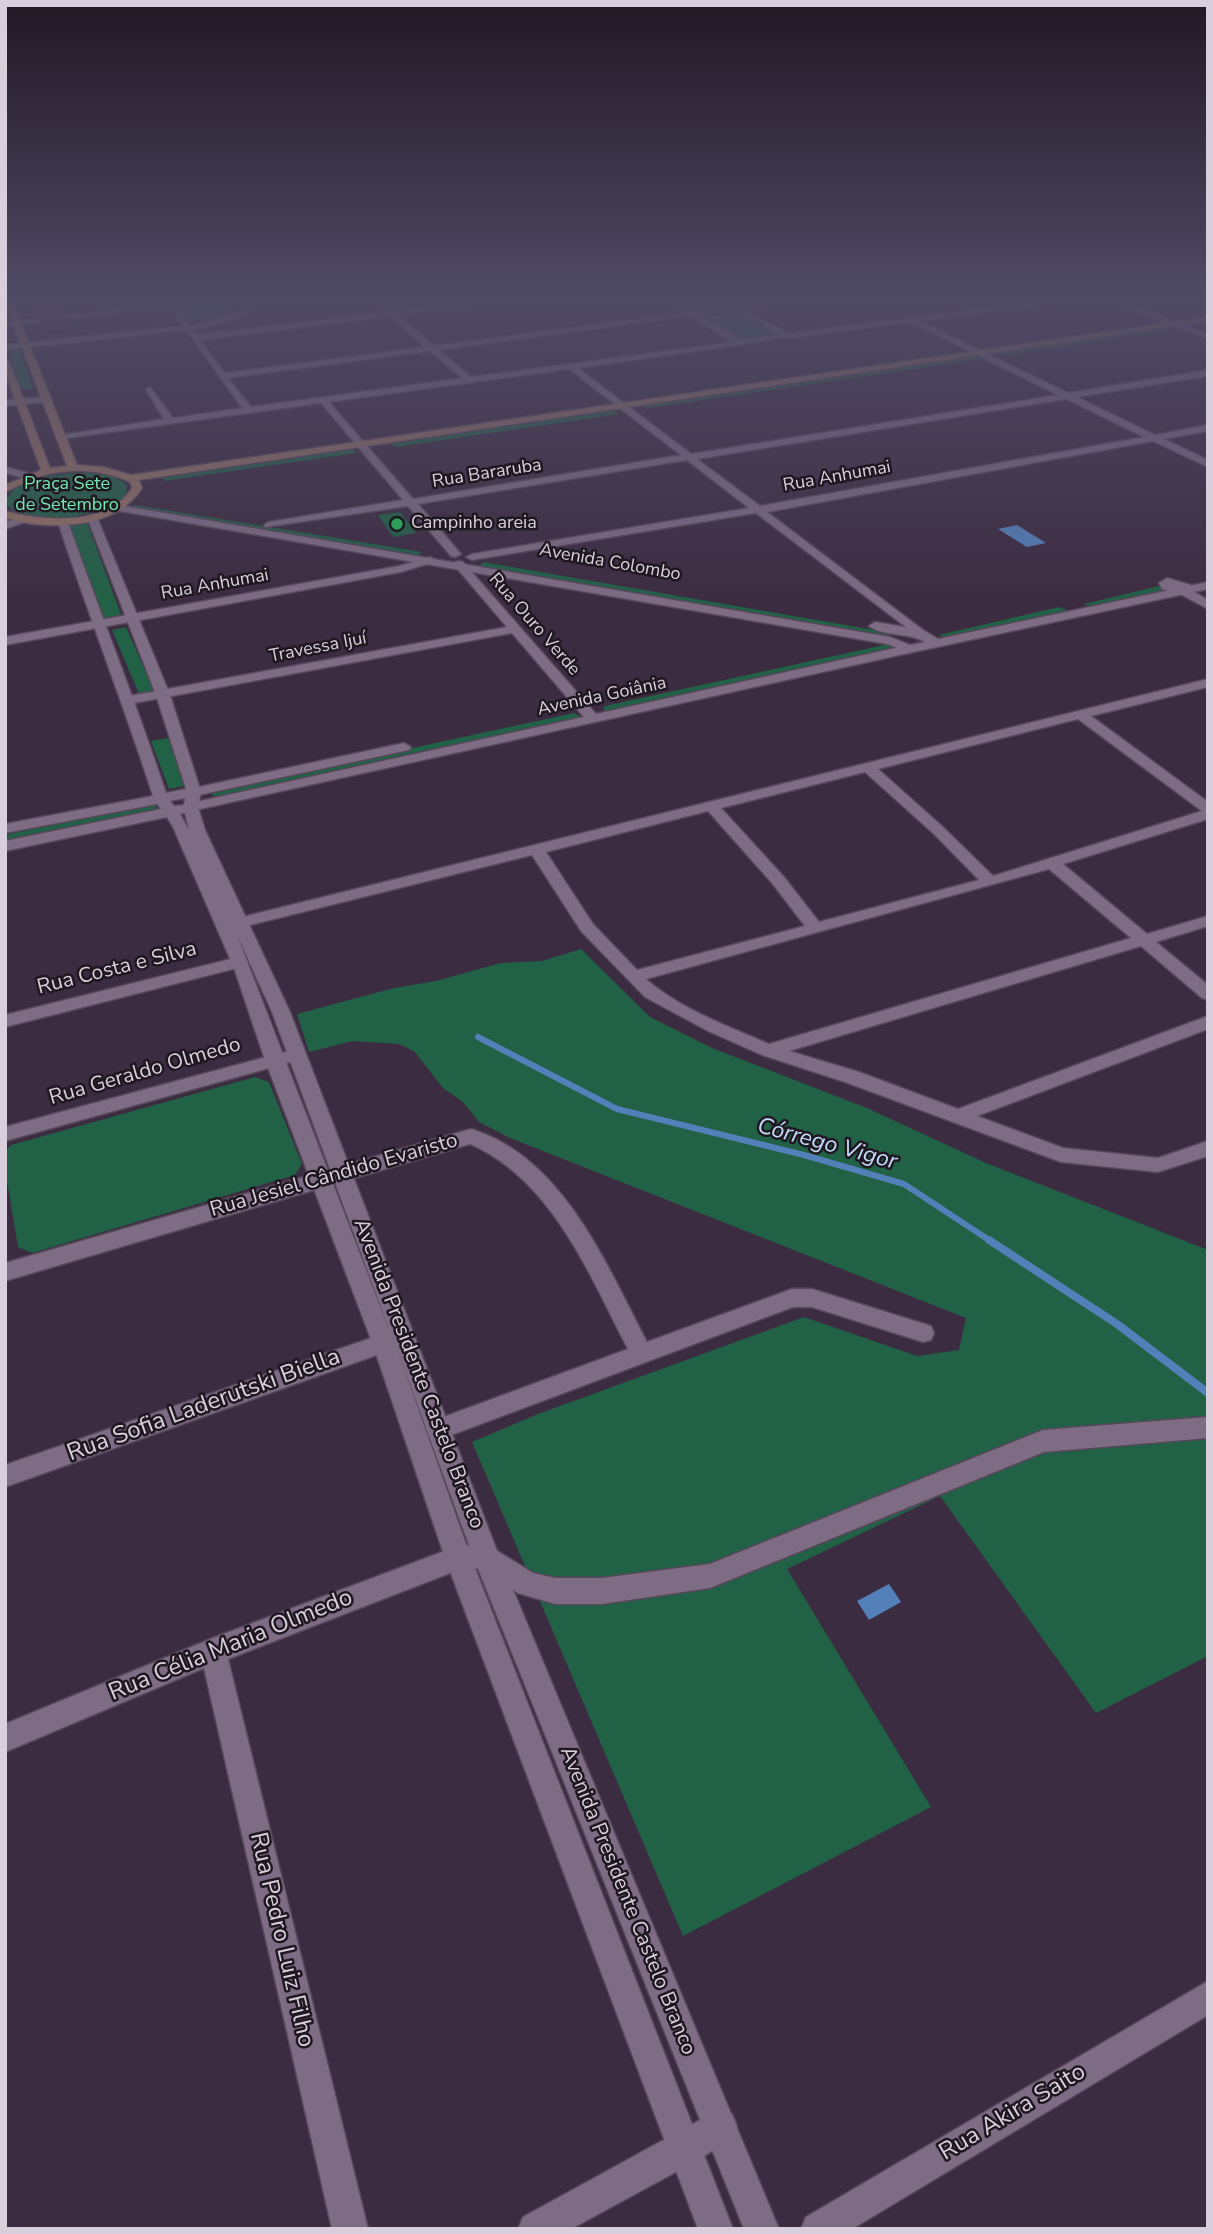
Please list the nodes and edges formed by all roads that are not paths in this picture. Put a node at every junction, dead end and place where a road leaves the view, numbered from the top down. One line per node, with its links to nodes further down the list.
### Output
1 (19, 399): 12 (street); 20 (main road)
2 (45, 399): 18 (main road)
3 (156, 399): 16 (street)
4 (239, 399): 14 (street)
5 (328, 399): 11 (street)
6 (612, 399): 13 (street)
7 (667, 399): 13 (main road)
8 (736, 399): 15 (main road)
9 (1048, 399): 23 (street, Rua Bararuba)
10 (1075, 399): 19 (street)
11 (323, 400): 14 (street); 21 (street, Rua Ouro Verde)
12 (5, 403)
13 (621, 406): 15 (street); 21 (main road)
14 (248, 410): 16 (street)
15 (632, 415): 22 (main road); 23 (street)
16 (170, 421): 18 (street)
17 (1208, 428): 19 (street, Rua Anhumai)
18 (60, 436): 20 (main road); 26 (main road)
19 (1154, 438): 24 (street); 34 (street, Rua Anhumai)
20 (36, 439): 27 (main road)
21 (361, 444): 22 (street, Rua Ouro Verde); 30 (main road)
22 (369, 454): 28 (main road); 32 (street, Rua Ouro Verde)
23 (689, 457): 32 (street, Rua Bararuba); 34 (street)
24 (1208, 464)
25 (5, 470): 29 (street)
26 (74, 470): 27 (main road); 30 (main road)
27 (47, 473): 29 (main road)
28 (223, 476)
29 (32, 477): 31 (main road)
30 (138, 485): 33 (main road)
31 (7, 487)
32 (412, 502): 39 (street, Rua Bararuba); 42 (street, Rua Ouro Verde)
33 (124, 504): 35 (main road); 39 (street, Avenida Colombo); 43 (street, Avenida Colombo)
34 (758, 510): 41 (street, Rua Anhumai); 54 (street)
35 (92, 517): 38 (main road); 51 (street, Avenida Presidente Castelo Branco)
36 (6, 518): 37 (street)
37 (21, 520): 38 (main road)
38 (63, 522): 52 (street, Avenida Presidente Castelo Branco)
39 (269, 525): 40 (street, Avenida Colombo)
40 (441, 552): 42 (street, Avenida Colombo); 43 (street)
41 (472, 557): 42 (street, Avenida Colombo); 54 (street, Avenida Colombo)
42 (457, 559): 43 (street, Avenida Colombo); 53 (street, Rua Ouro Verde); 56 (street, Avenida Colombo)
43 (430, 560): 51 (street, Rua Anhumai)
44 (1208, 572): 45 (street, Avenida Goiânia)
45 (1167, 581): 47 (street); 48 (street, Avenida Goiânia)
46 (1208, 585): 47 (street, Avenida Goiânia)
47 (1184, 591): 49 (street); 50 (street, Avenida Goiânia)
48 (1067, 602): 50 (street); 54 (street, Avenida Goiânia)
49 (1208, 605)
50 (1082, 612): 57 (street, Avenida Goiânia)
51 (133, 618): 52 (street, Rua Anhumai); 60 (street, Avenida Presidente Castelo Branco)
52 (98, 624): 55 (street, Rua Anhumai); 61 (street, Avenida Presidente Castelo Branco)
53 (513, 629): 60 (street, Travessa Ijuí); 62 (street, Rua Ouro Verde)
54 (919, 633): 56 (street, Avenida Goiânia); 57 (street)
55 (5, 641)
56 (890, 641): 58 (street); 62 (street, Avenida Goiânia)
57 (936, 643): 58 (street, Avenida Goiânia)
58 (909, 649): 62 (street, Avenida Goiânia)
59 (1208, 683): 63 (street)
60 (163, 695): 61 (street, Travessa Ijuí); 64 (street, Avenida Presidente Castelo Branco)
61 (129, 699): 64 (street, Avenida Presidente Castelo Branco)
62 (589, 713): 66 (street, Avenida Goiânia)
63 (1081, 715): 65 (street); 68 (street)
64 (157, 734): 66 (street, Avenida Presidente Castelo Branco); 66 (street, Avenida Presidente Castelo Branco)
65 (867, 767): 67 (street); 73 (street)
66 (179, 803): 69 (street, Avenida Goiânia); 70 (street, Avenida Goiânia); 75 (street, Avenida Presidente Castelo Branco)
67 (711, 806): 71 (street); 76 (street)
68 (1208, 812): 72 (street)
69 (5, 829)
70 (5, 846)
71 (537, 850): 75 (street); 79 (street)
72 (1051, 862): 73 (street); 77 (street)
73 (990, 882): 76 (street)
74 (1208, 921): 77 (street)
75 (233, 925): 78 (street, Avenida Presidente Castelo Branco); 84 (street, Avenida Presidente Castelo Branco)
76 (816, 929): 79 (street)
77 (1143, 940): 80 (street); 83 (street)
78 (239, 962): 81 (street, Rua Costa e Silva); 84 (street, Avenida Presidente Castelo Branco)
79 (633, 977): 83 (street)
80 (1208, 994)
81 (5, 1021)
82 (1208, 1022): 85 (street)
83 (768, 1051): 85 (street)
84 (285, 1057): 86 (street, Rua Geraldo Olmedo); 88 (street, Avenida Presidente Castelo Branco)
85 (956, 1118): 87 (street)
86 (5, 1134)
87 (1208, 1148)
88 (332, 1176): 89 (street, Rua Jesiel Cândido Evaristo); 91 (street, Avenida Presidente Castelo Branco); 92 (street, Rua Jesiel Cândido Evaristo)
89 (5, 1272)
90 (923, 1333): 92 (street)
91 (393, 1339): 94 (street, Avenida Presidente Castelo Branco); 95 (street, Rua Sofia Laderutski Biella); 96 (street, Avenida Presidente Castelo Branco)
92 (642, 1353): 94 (street)
93 (1208, 1426): 96 (street)
94 (438, 1429): 96 (street, Avenida Presidente Castelo Branco)
95 (5, 1476)
96 (472, 1557): 97 (street, Rua Célia Maria Olmedo); 100 (street, Avenida Presidente Castelo Branco); 101 (street, Avenida Presidente Castelo Branco)
97 (213, 1651): 98 (street, Rua Célia Maria Olmedo); 102 (street, Rua Pedro Luiz Filho)
98 (5, 1738)
99 (1208, 1997): 106 (street, Rua Akira Saito)
100 (720, 2126): 101 (street); 105 (street, Avenida Presidente Castelo Branco)
101 (686, 2148): 103 (street); 104 (street, Avenida Presidente Castelo Branco)
102 (349, 2229)
103 (535, 2229)
104 (716, 2229)
105 (762, 2229)
106 (818, 2229)

